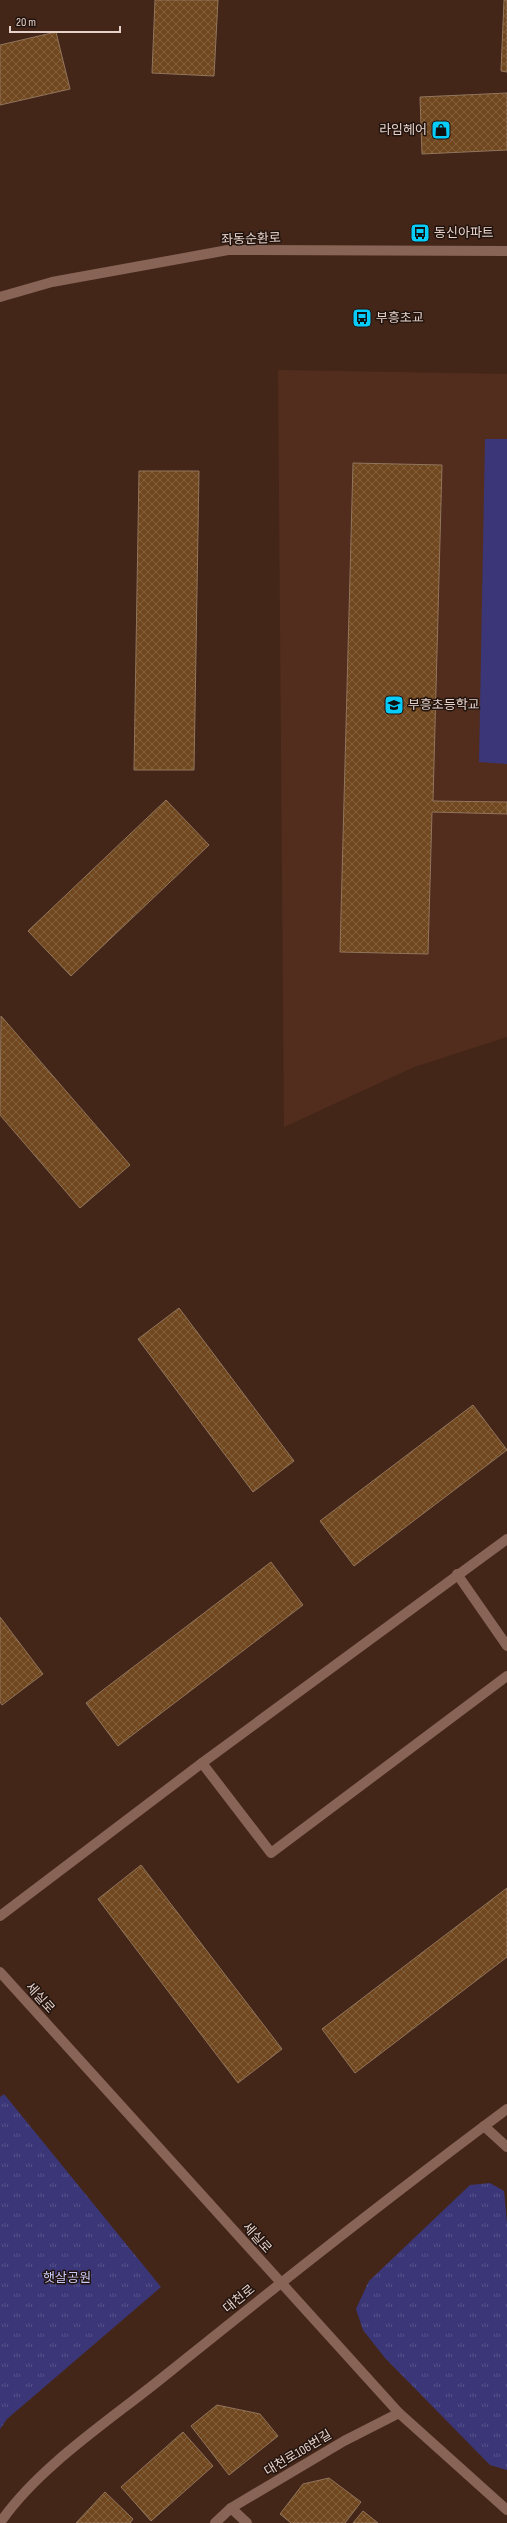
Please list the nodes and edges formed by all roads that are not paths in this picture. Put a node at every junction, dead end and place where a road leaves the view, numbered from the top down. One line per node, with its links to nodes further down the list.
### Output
1 (507, 252): 2 (street, 좌동순환로)
2 (0, 297)
3 (507, 1539): 4 (street)
4 (457, 1574): 5 (street); 7 (street)
5 (507, 1646)
6 (507, 1676): 7 (street)
7 (202, 1763): 8 (street)
8 (0, 1916)
9 (0, 1972): 13 (street, 세실로)
10 (507, 2109): 11 (street, 대천로)
11 (484, 2126): 12 (street); 13 (street, 대천로)
12 (507, 2147)
13 (280, 2283): 14 (street, 세실로); 17 (street, 대천로)
14 (399, 2412): 15 (street, 대천로106번길); 16 (street, 세실로)
15 (231, 2508): 18 (street, 대천로106번길); 19 (street)
16 (507, 2510)
17 (0, 2523)
18 (215, 2523)
19 (247, 2523)

